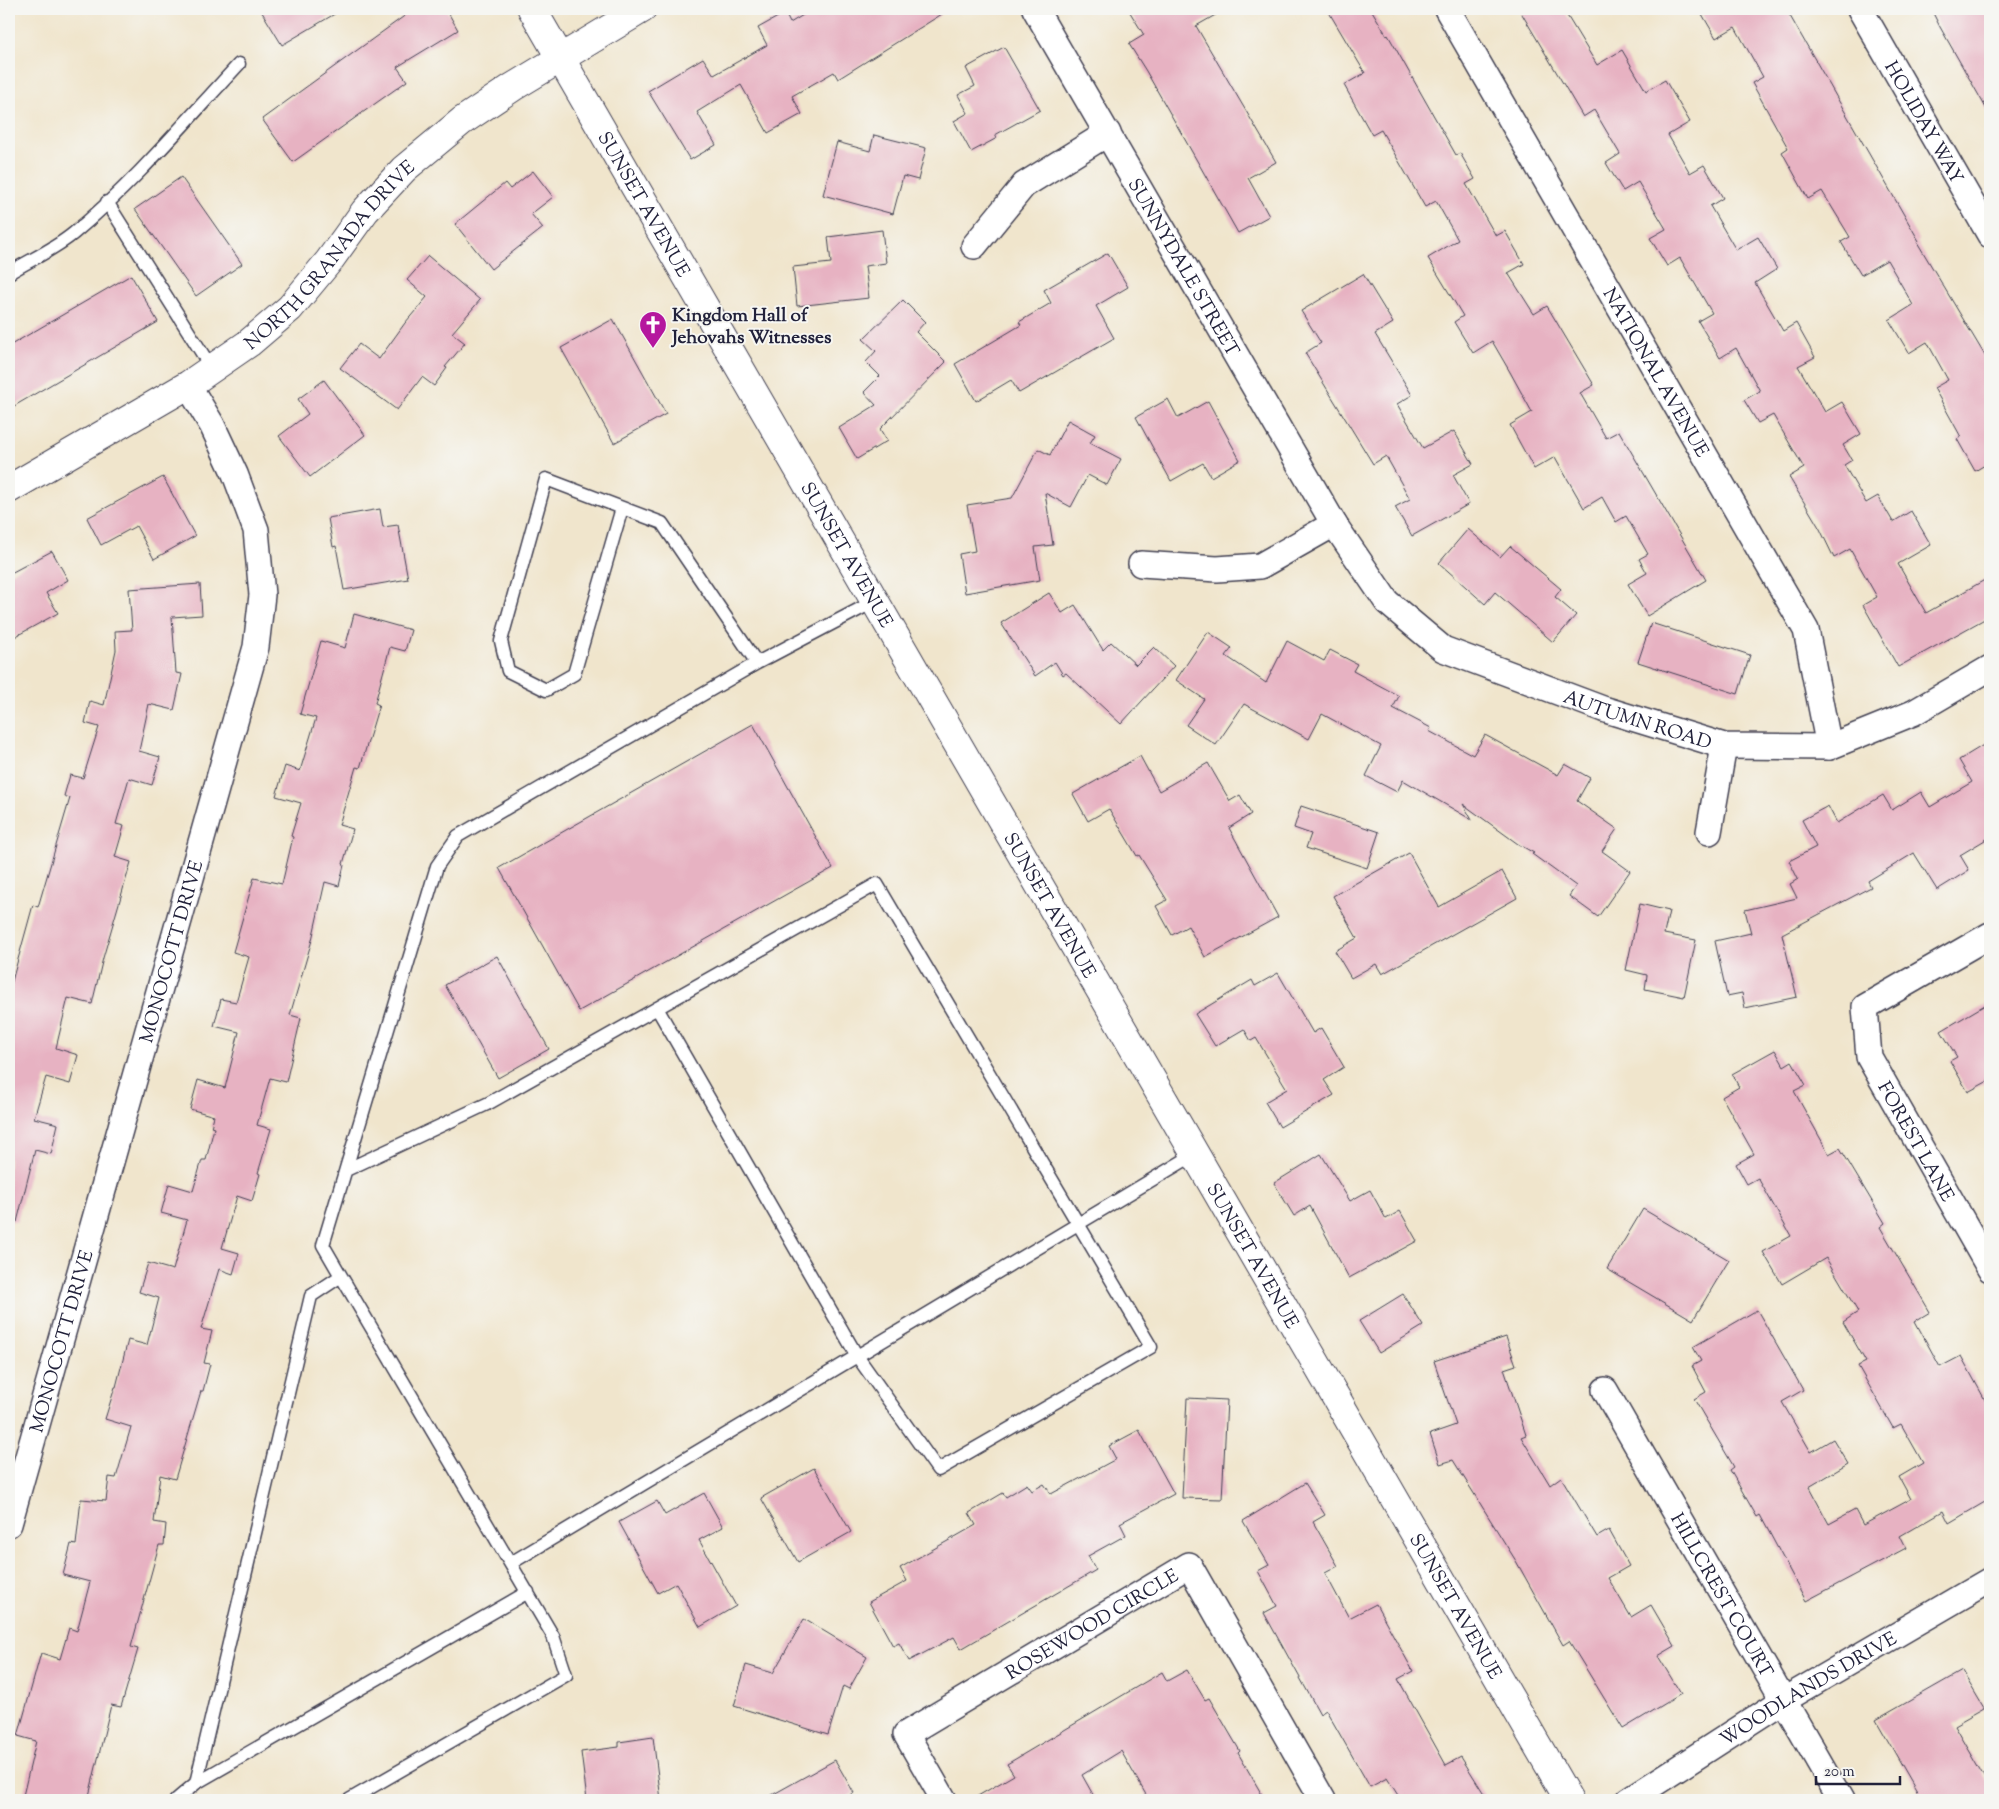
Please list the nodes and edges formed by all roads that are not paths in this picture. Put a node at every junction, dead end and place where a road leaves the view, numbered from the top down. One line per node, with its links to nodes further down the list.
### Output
1 (532, 9): 6 (main road, SUNSET AVENUE)
2 (642, 9): 6 (main road, NORTH GRANADA DRIVE)
3 (1034, 9): 8 (street, SUNNYDALE STREET)
4 (1447, 9): 23 (street, NATIONAL AVENUE)
5 (1860, 9): 10 (street, HOLIDAY WAY)
6 (561, 59): 13 (main road, NORTH GRANADA DRIVE); 19 (main road, SUNSET AVENUE)
7 (239, 64): 9 (lane)
8 (1108, 133): 11 (street); 17 (street, SUNNYDALE STREET)
9 (107, 202): 12 (lane); 13 (lane)
10 (1990, 235)
11 (974, 246)
12 (9, 273)
13 (212, 369): 14 (main road, NORTH GRANADA DRIVE)
14 (188, 385): 15 (main road, NORTH GRANADA DRIVE); 34 (street, MONOCOTT DRIVE)
15 (9, 489)
16 (622, 508): 16 (lane); 20 (lane)
17 (1334, 524): 18 (street); 22 (street, AUTUMN ROAD)
18 (1142, 564)
19 (875, 601): 20 (lane); 27 (main road, SUNSET AVENUE)
20 (756, 664): 28 (lane)
21 (1990, 668): 23 (street, AUTUMN ROAD)
22 (1724, 746): 23 (street, AUTUMN ROAD); 24 (street)
23 (1829, 747)
24 (1710, 832)
25 (1990, 935): 30 (street, FOREST LANE)
26 (657, 1008): 28 (lane); 29 (lane); 32 (lane)
27 (1195, 1154): 29 (lane); 44 (main road, SUNSET AVENUE)
28 (346, 1170): 31 (lane)
29 (1078, 1224): 32 (lane); 32 (lane)
30 (1990, 1269)
31 (341, 1276): 35 (lane); 39 (lane)
32 (857, 1356): 35 (lane)
33 (1605, 1390): 38 (street, HILLCREST COURT)
34 (9, 1524)
35 (511, 1563): 37 (lane)
36 (1990, 1580): 38 (street, WOODLANDS DRIVE)
37 (528, 1592): 39 (lane); 41 (lane)
38 (1784, 1700): 45 (street, WOODLANDS DRIVE); 46 (street, HILLCREST COURT)
39 (196, 1783): 40 (lane)
40 (176, 1800)
41 (349, 1800)
42 (944, 1800): 43 (street, ROSEWOOD CIRCLE)
43 (1323, 1800)
44 (1569, 1800)
45 (1629, 1800)
46 (1841, 1800)

